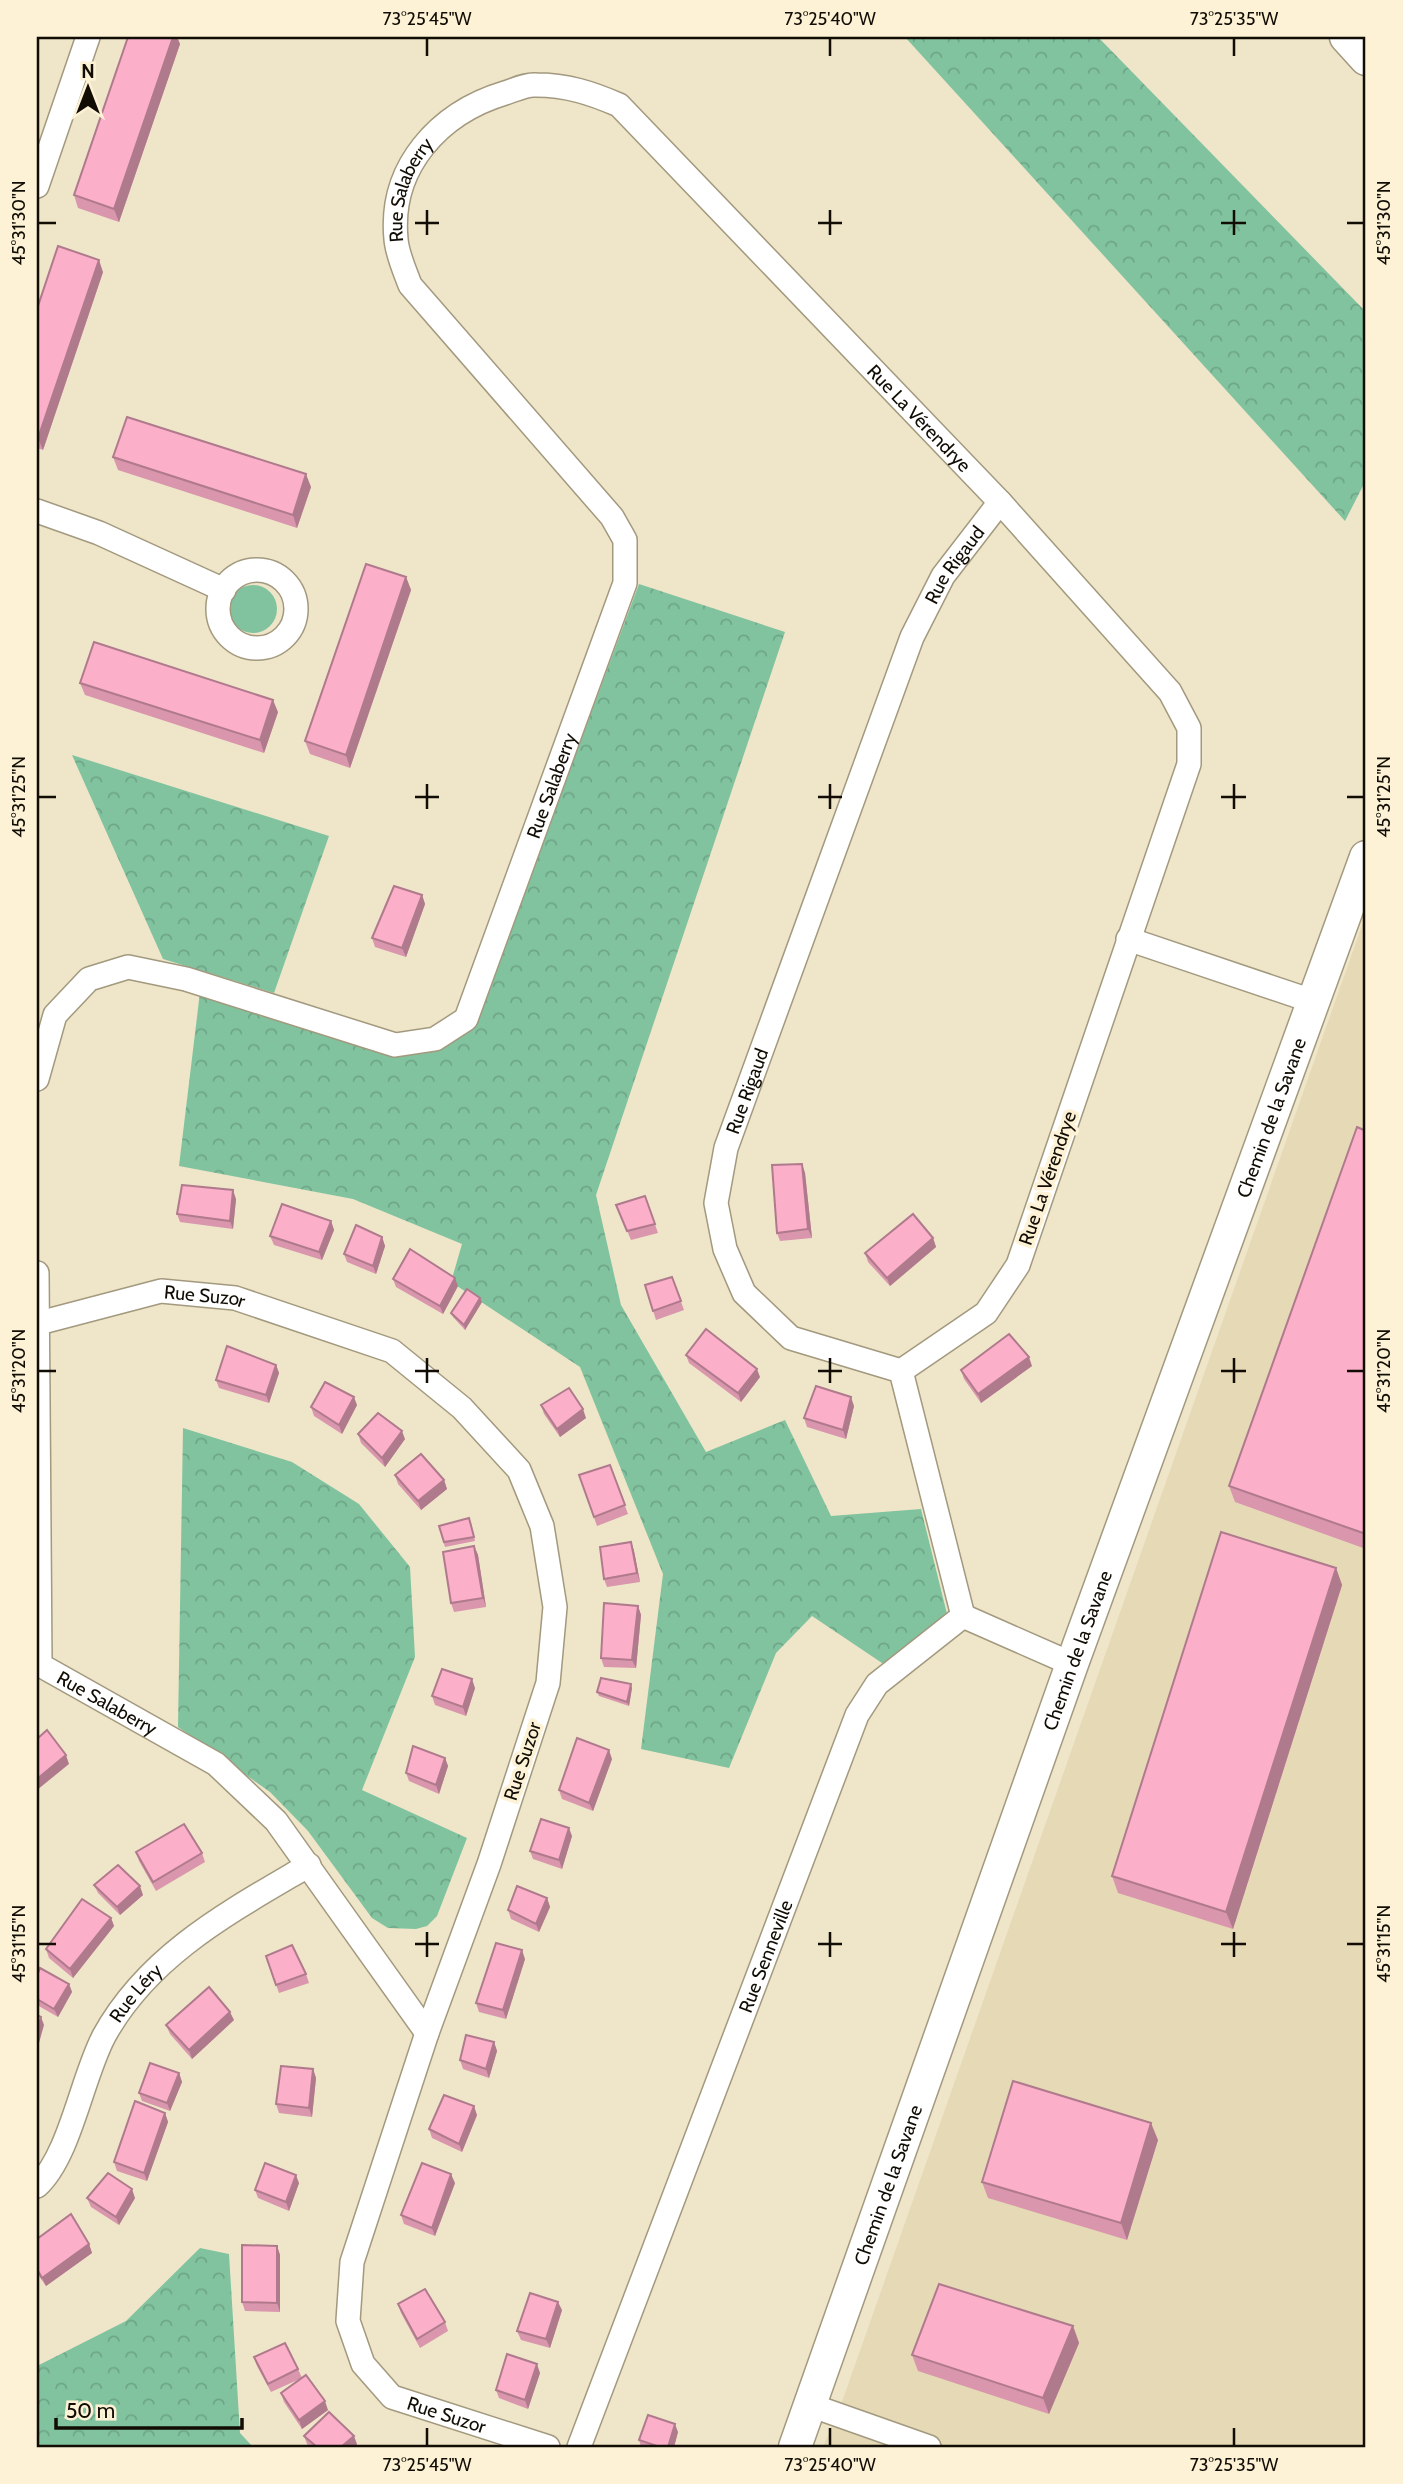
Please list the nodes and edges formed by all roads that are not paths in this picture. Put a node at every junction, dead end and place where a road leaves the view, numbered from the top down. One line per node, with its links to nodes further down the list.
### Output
1 (88, 37): 5 (street)
2 (1346, 37): 3 (street)
3 (1366, 58)
4 (435, 130): 6 (street, Rue La Vérendrye); 12 (street, Rue Salaberry)
5 (37, 186)
6 (1000, 502): 10 (street, Rue La Vérendrye); 15 (street, Rue Rigaud)
7 (37, 511): 8 (street)
8 (224, 590)
9 (1366, 857): 11 (street, Chemin de la Savane)
10 (1128, 939): 11 (street); 15 (street, Rue La Vérendrye)
11 (1312, 1001): 17 (street, Chemin de la Savane)
12 (37, 1079)
13 (37, 1273): 14 (street, Rue Salaberry)
14 (39, 1323): 18 (street, Rue Salaberry); 20 (street, Rue Suzor)
15 (901, 1371): 16 (street)
16 (963, 1616): 17 (street); 24 (street, Rue Senneville)
17 (1072, 1664): 22 (street, Chemin de la Savane)
18 (38, 1666): 19 (street, Rue Salaberry)
19 (309, 1865): 20 (street, Rue Salaberry); 21 (street, Rue Léry)
20 (427, 2033): 23 (street, Rue Suzor)
21 (37, 2186)
22 (810, 2405): 25 (street, Chemin de la Savane); 26 (street)
23 (548, 2447)
24 (579, 2447)
25 (795, 2447)
26 (929, 2447)

